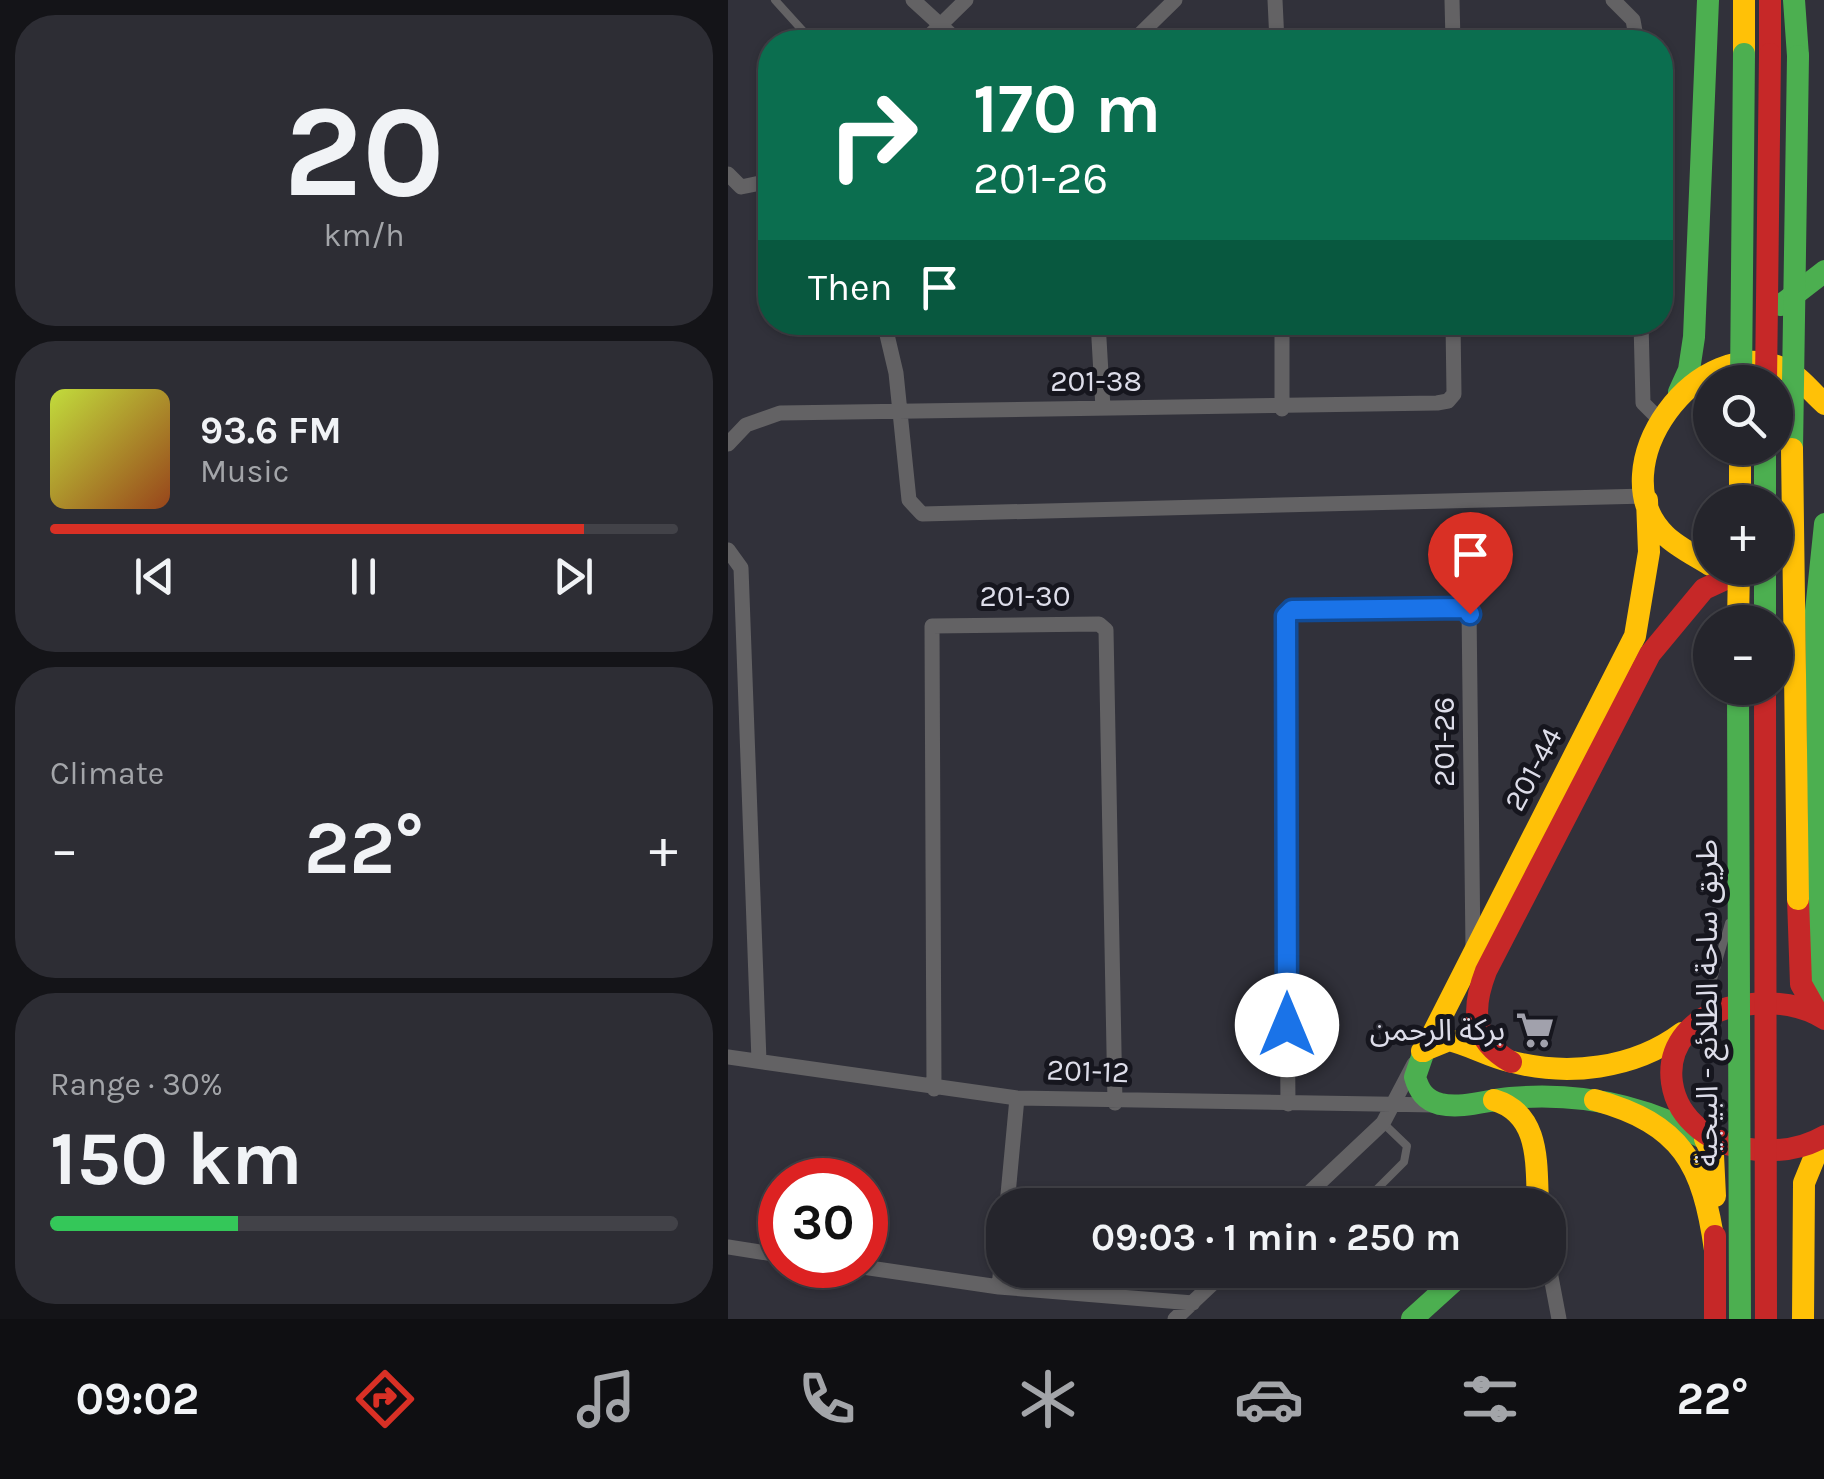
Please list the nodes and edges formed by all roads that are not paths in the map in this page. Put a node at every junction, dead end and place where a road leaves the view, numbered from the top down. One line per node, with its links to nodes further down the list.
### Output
1 (775, 0): 13 (lane)
2 (914, 0): 12 (street)
3 (966, 0): 12 (street)
4 (1175, 0): 16 (street)
5 (1275, 0): 17 (street)
6 (1452, 0): 18 (street)
7 (1613, 0): 19 (street)
8 (1708, 0): 33 (main road)
9 (1744, 0): 28 (main road, bridge)
10 (1770, 0): 30 (main road, bridge)
11 (1794, 0): 53 (main road, bridge)
12 (941, 24): 14 (street); 15 (street)
13 (802, 30)
14 (935, 30)
15 (947, 30)
16 (1144, 30)
17 (1276, 30)
18 (1453, 30)
19 (1634, 30)
20 (728, 174): 21 (street)
21 (758, 183)
22 (1824, 270): 29 (main road)
23 (886, 335): 36 (street)
24 (1099, 335): 35 (street)
25 (1282, 335): 37 (street)
26 (1453, 335): 37 (street, 201-38)
27 (1641, 335): 38 (street)
28 (1744, 365)
29 (1754, 365)
30 (1766, 365)
31 (1793, 377): 34 (main road)
32 (1693, 382): 33 (main road)
33 (1679, 392): 38 (main road)
34 (1824, 404)
35 (1103, 408): 36 (street, 201-38); 37 (street, 201-38)
36 (900, 409): 39 (street, 201-38); 40 (street)
37 (1282, 409)
38 (1659, 418): 40 (main road, 201-44)
39 (728, 444)
40 (1647, 498): 45 (main road); 50 (main road, 201-44)
41 (1824, 516): 44 (main road)
42 (1824, 524): 51 (main road)
43 (728, 550): 56 (street)
44 (1793, 550)
45 (1693, 554)
46 (1713, 585): 57 (main road)
47 (1738, 705): 89 (main road, طريق ساحة الطلائع - البيجية, bridge)
48 (1764, 705): 90 (main road, طريق ساحة الطلائع - البيجية, bridge)
49 (1731, 914): 52 (lane)
50 (1473, 949): 54 (main road, 201-44); 63 (street, 201-26)
51 (1822, 970): 53 (main road)
52 (1702, 1016): 53 (main road); 57 (main road); 67 (main road)
53 (1822, 1016)
54 (1419, 1056): 57 (main road); 64 (main road); 65 (street)
55 (728, 1057): 56 (street, 201-12)
56 (759, 1062): 58 (street, 201-12)
57 (1511, 1062)
58 (934, 1089): 59 (street, 201-12); 62 (street, 201-30)
59 (1016, 1098): 62 (street, 201-12); 70 (street)
60 (1584, 1099): 61 (main road, 201-12); 67 (main road, 201-12); 68 (main road); 75 (main road)
61 (1488, 1100): 64 (main road, 201-12); 68 (main road)
62 (1115, 1103): 63 (street, 201-12)
63 (1288, 1104): 65 (street, 201-12)
64 (1449, 1105): 65 (street, 201-12)
65 (1392, 1107): 66 (street)
66 (1383, 1122): 71 (street); 72 (lane)
67 (1705, 1139): 69 (main road, 201-12); 75 (main road)
68 (1533, 1143): 73 (main road)
69 (1824, 1144): 91 (main road)
70 (1008, 1188)
71 (1314, 1188)
72 (1378, 1188)
73 (1537, 1188)
74 (728, 1248): 76 (street)
75 (1714, 1250): 88 (main road)
76 (758, 1252)
77 (888, 1271): 78 (street)
78 (986, 1285)
79 (1011, 1288): 83 (street)
80 (1209, 1288): 83 (street)
81 (1452, 1288): 84 (main road)
82 (1553, 1288): 87 (street)
83 (1193, 1303): 85 (street)
84 (1437, 1308): 86 (main road)
85 (1175, 1319)
86 (1412, 1319)
87 (1559, 1319)
88 (1715, 1319)
89 (1740, 1319)
90 (1766, 1319)
91 (1803, 1319)

